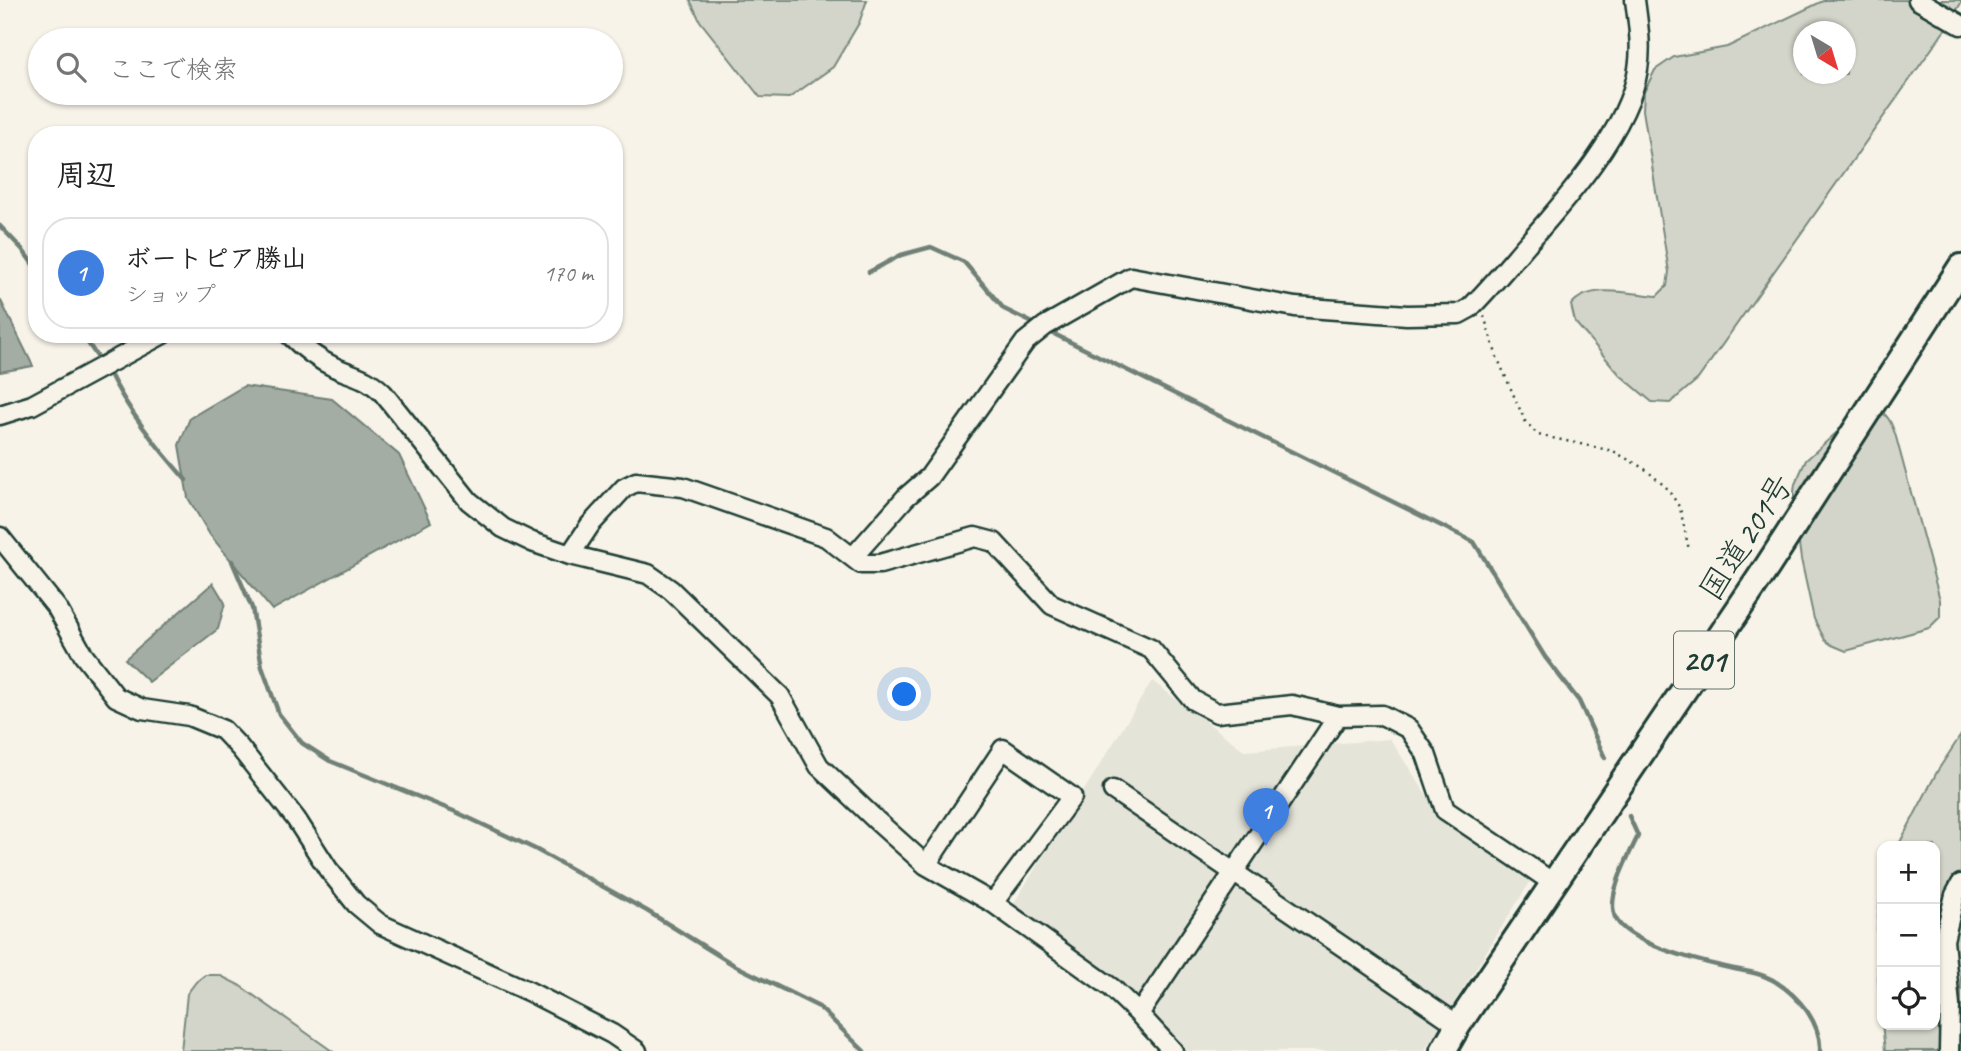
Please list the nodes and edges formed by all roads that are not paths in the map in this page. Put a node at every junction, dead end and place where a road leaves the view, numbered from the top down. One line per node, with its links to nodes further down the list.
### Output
1 (1635, 0): 10 (street)
2 (1918, 0): 3 (street)
3 (1961, 25)
4 (1961, 267): 15 (highway, 国道201号 / 201)
5 (146, 343): 7 (street)
6 (299, 343): 9 (street)
7 (0, 415)
8 (0, 537): 20 (street)
9 (570, 555): 10 (street); 13 (street)
10 (853, 557): 11 (street)
11 (1338, 716): 14 (street); 15 (street)
12 (1113, 790): 14 (street)
13 (926, 865): 17 (street); 17 (street)
14 (1233, 872): 18 (street); 19 (street)
15 (1555, 884): 19 (highway, 国道201号 / 201)
16 (1959, 893): 23 (street)
17 (993, 903): 18 (street)
18 (1139, 1014): 21 (street)
19 (1458, 1025): 22 (highway, 国道201号 / 201)
20 (637, 1051)
21 (1173, 1051)
22 (1443, 1051)
23 (1950, 1051)

